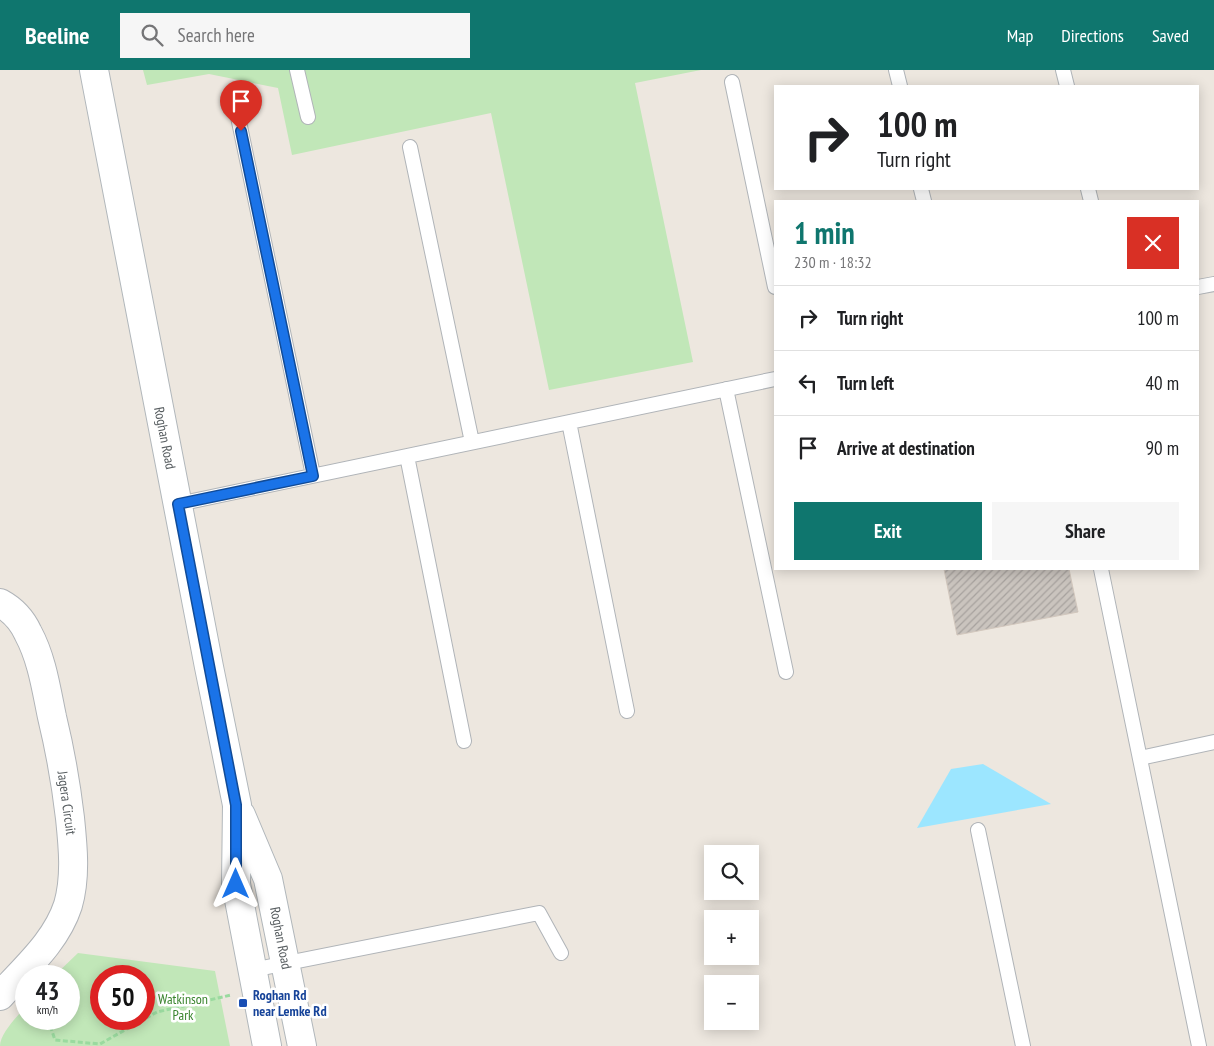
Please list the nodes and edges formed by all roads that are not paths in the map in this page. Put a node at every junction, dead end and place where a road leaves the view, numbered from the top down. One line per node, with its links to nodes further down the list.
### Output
1 (94, 70): 20 (main road, Roghan Road)
2 (297, 70): 9 (lane)
3 (896, 70): 6 (lane)
4 (1063, 70): 7 (lane)
5 (732, 82): 11 (lane)
6 (900, 85)
7 (1067, 85)
8 (233, 93): 19 (lane)
9 (308, 117)
10 (410, 147): 17 (lane)
11 (774, 282)
12 (1214, 284): 13 (lane)
13 (1199, 287)
14 (774, 379): 15 (lane)
15 (726, 389): 16 (lane); 23 (lane)
16 (568, 422): 17 (lane); 24 (lane)
17 (472, 442): 18 (lane)
18 (407, 456): 19 (lane); 25 (lane)
19 (313, 476): 20 (lane)
20 (178, 504): 28 (main road, Roghan Road)
21 (1101, 570): 27 (lane)
22 (0, 603): 33 (main road, Jagera Circuit)
23 (786, 672)
24 (627, 711)
25 (464, 741)
26 (1214, 742): 27 (lane)
27 (1140, 758): 37 (lane)
28 (236, 805): 31 (main road, Roghan Road); 32 (main road, Roghan Road)
29 (978, 830): 36 (lane)
30 (561, 953): 31 (lane)
31 (286, 964): 32 (lane); 35 (main road, Roghan Road)
32 (252, 970): 34 (main road, Roghan Road)
33 (0, 996)
34 (267, 1046)
35 (302, 1046)
36 (1023, 1046)
37 (1199, 1046)

